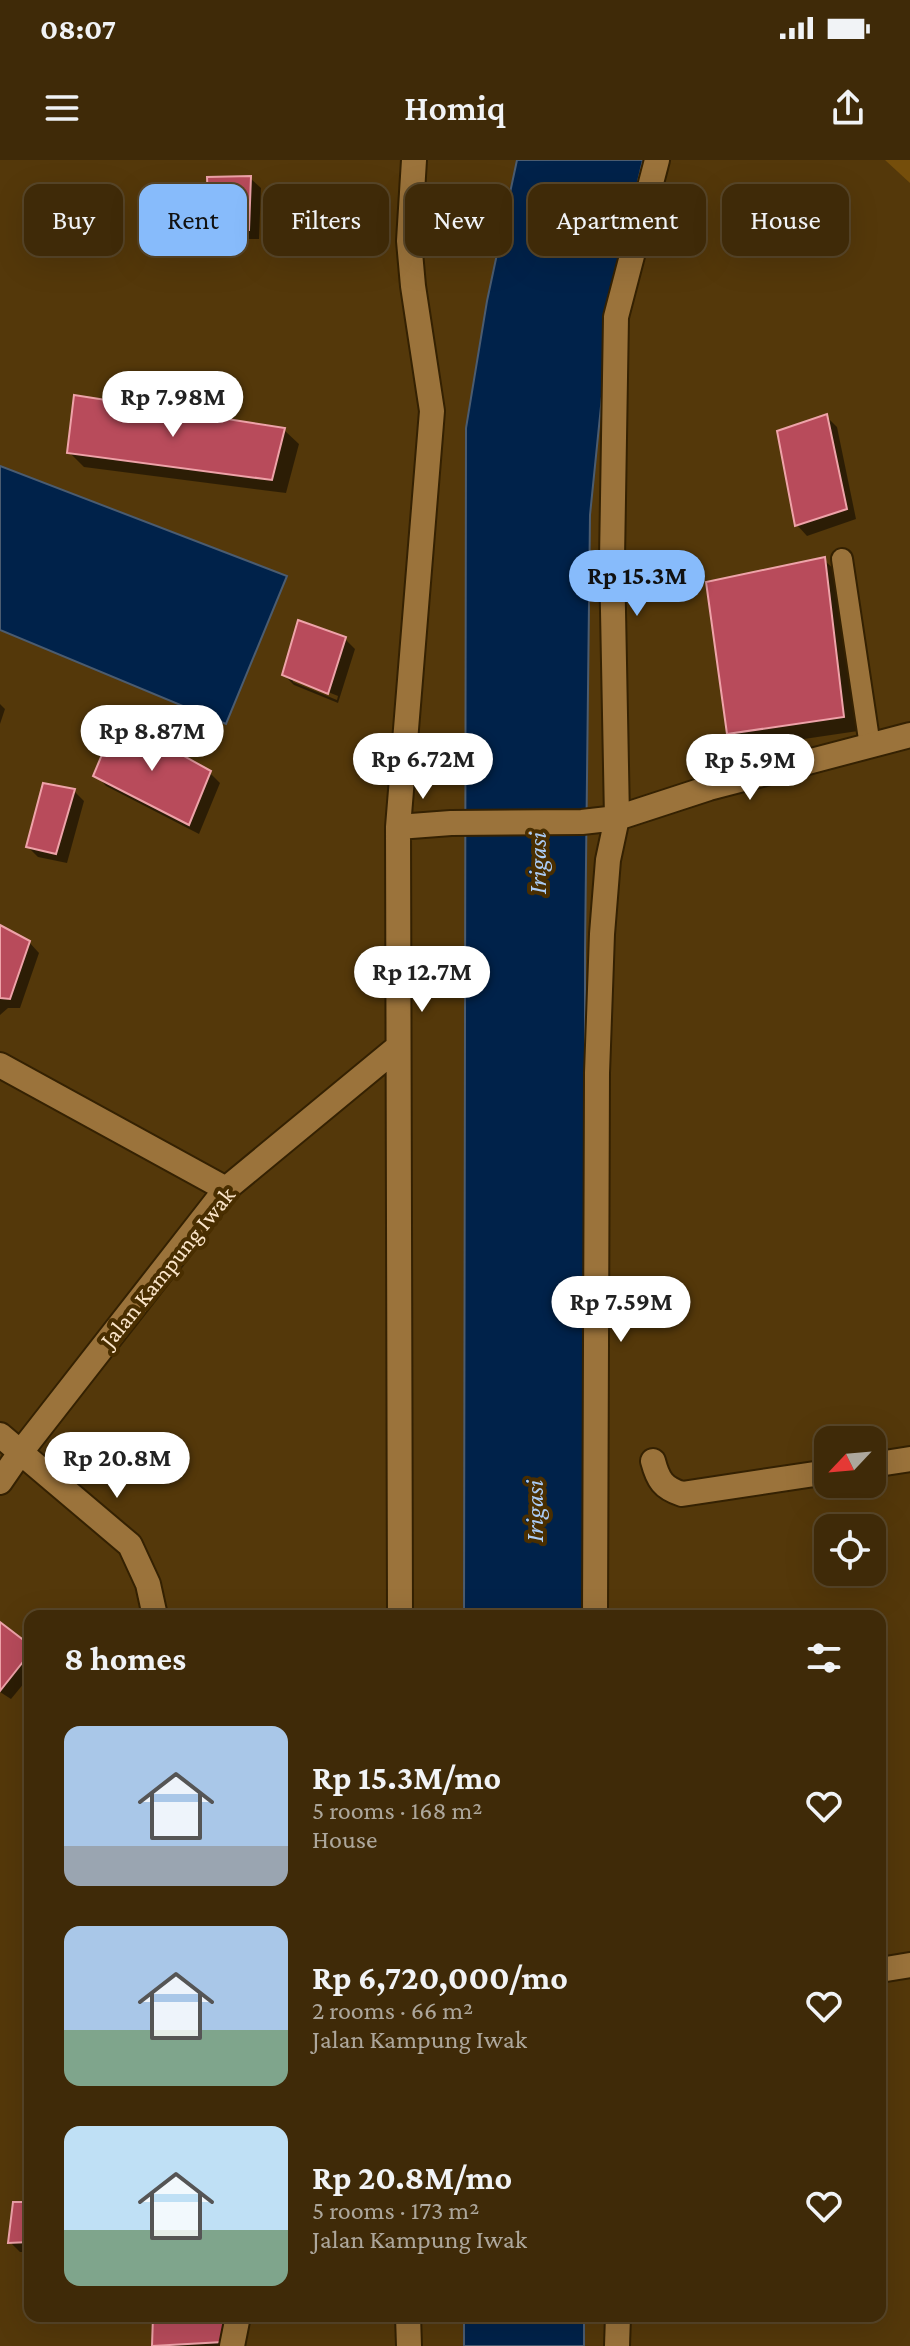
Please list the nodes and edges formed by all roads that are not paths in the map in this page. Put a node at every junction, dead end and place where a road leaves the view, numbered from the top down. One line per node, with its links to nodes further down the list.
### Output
1 (414, 160): 7 (street)
2 (657, 160): 6 (street)
3 (842, 559): 5 (lane)
4 (910, 735): 5 (street)
5 (870, 746): 6 (street)
6 (617, 818): 7 (street); 20 (street)
7 (398, 827): 8 (street)
8 (398, 1047): 10 (street, Jalan Kampung Iwak); 19 (street)
9 (0, 1065): 10 (street)
10 (226, 1189): 12 (street, Jalan Kampung Iwak)
11 (0, 1435): 12 (street)
12 (20, 1453): 17 (street, Jalan Kampung Iwak); 18 (street)
13 (910, 1459): 15 (street)
14 (653, 1461): 16 (street)
15 (886, 1463)
16 (814, 1474)
17 (0, 1482)
18 (154, 1610)
19 (400, 1610)
20 (595, 1610)
21 (910, 1965): 22 (street)
22 (886, 1969)
23 (237, 2322): 26 (street)
24 (408, 2322): 27 (street)
25 (618, 2322): 28 (street)
26 (232, 2346)
27 (409, 2346)
28 (617, 2346)

